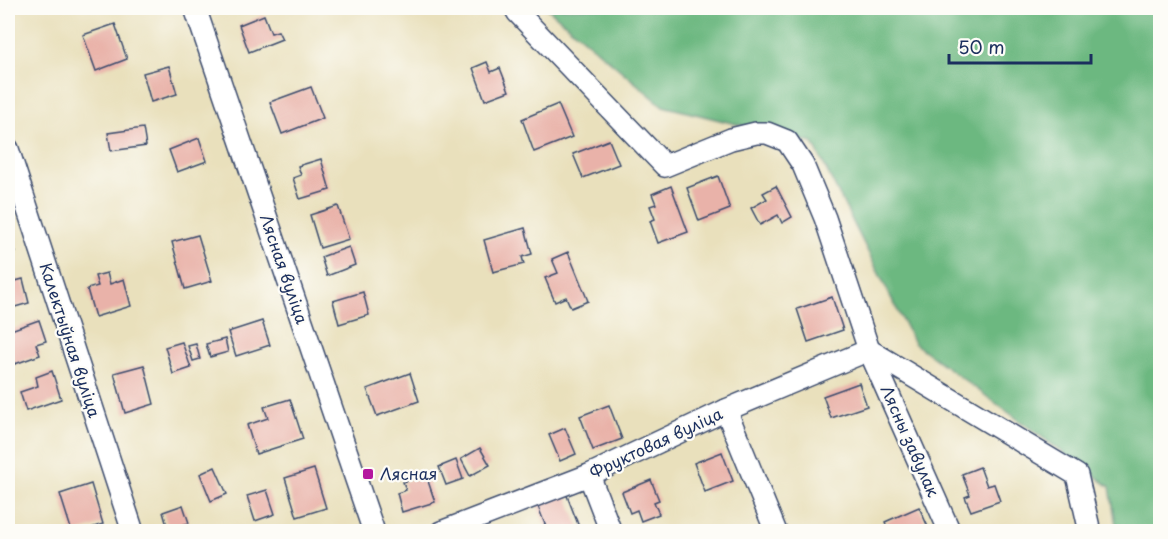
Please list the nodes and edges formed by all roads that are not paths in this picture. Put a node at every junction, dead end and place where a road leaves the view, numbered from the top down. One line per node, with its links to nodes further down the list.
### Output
1 (195, 8): 8 (street, Лясная вуліца)
2 (515, 8): 4 (street, Лясны завулак)
3 (8, 149): 7 (street, Калектыўная вуліца)
4 (869, 350): 5 (street, Фруктовая вуліца); 12 (street, Лясны завулак); 13 (street)
5 (726, 410): 6 (street, Фруктовая вуліца); 11 (street)
6 (589, 475): 9 (street, Фруктовая вуліца); 10 (street)
7 (133, 531)
8 (374, 531)
9 (441, 531)
10 (611, 531)
11 (776, 531)
12 (950, 531)
13 (1090, 531)

